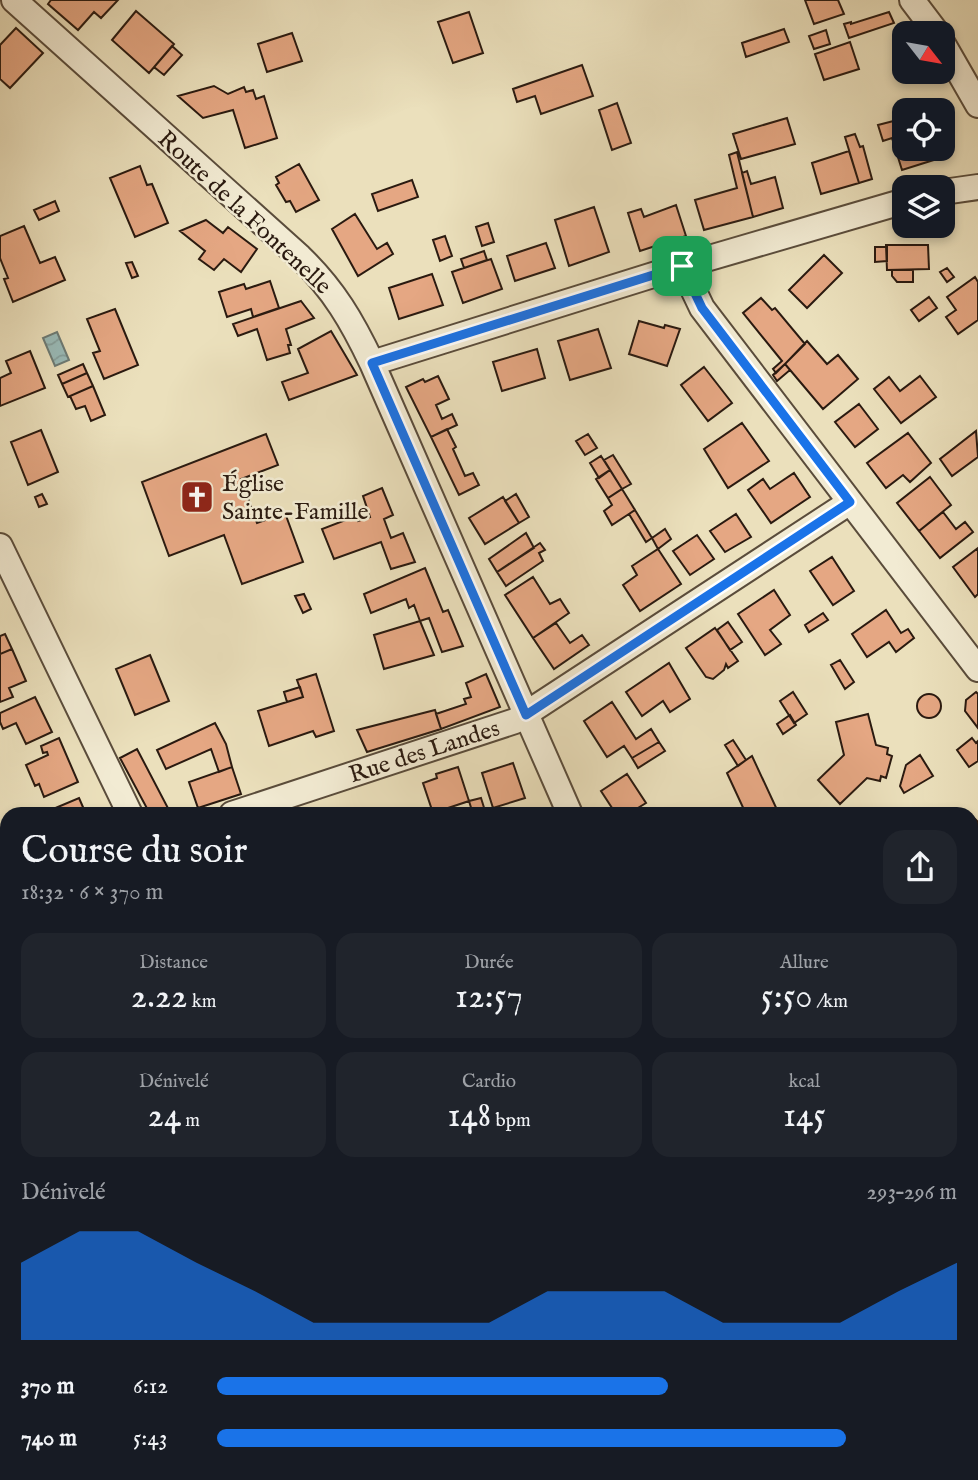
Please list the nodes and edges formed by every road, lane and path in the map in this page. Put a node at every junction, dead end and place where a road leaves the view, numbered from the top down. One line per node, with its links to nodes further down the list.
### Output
1 (14, 0): 10 (street, Route de la Fontenelle)
2 (912, 0): 3 (street)
3 (928, 21)
4 (956, 67): 5 (street)
5 (978, 105)
6 (978, 187): 7 (street)
7 (955, 190)
8 (892, 205): 9 (street)
9 (682, 266): 10 (street); 11 (street)
10 (372, 363): 14 (street, Route de la Fontenelle)
11 (850, 502): 13 (street); 14 (street, Rue des Landes)
12 (0, 546): 15 (street)
13 (978, 669)
14 (526, 715): 16 (street, Rue des Landes); 17 (street, Route de la Fontenelle)
15 (127, 807)
16 (253, 807)
17 (567, 807)

